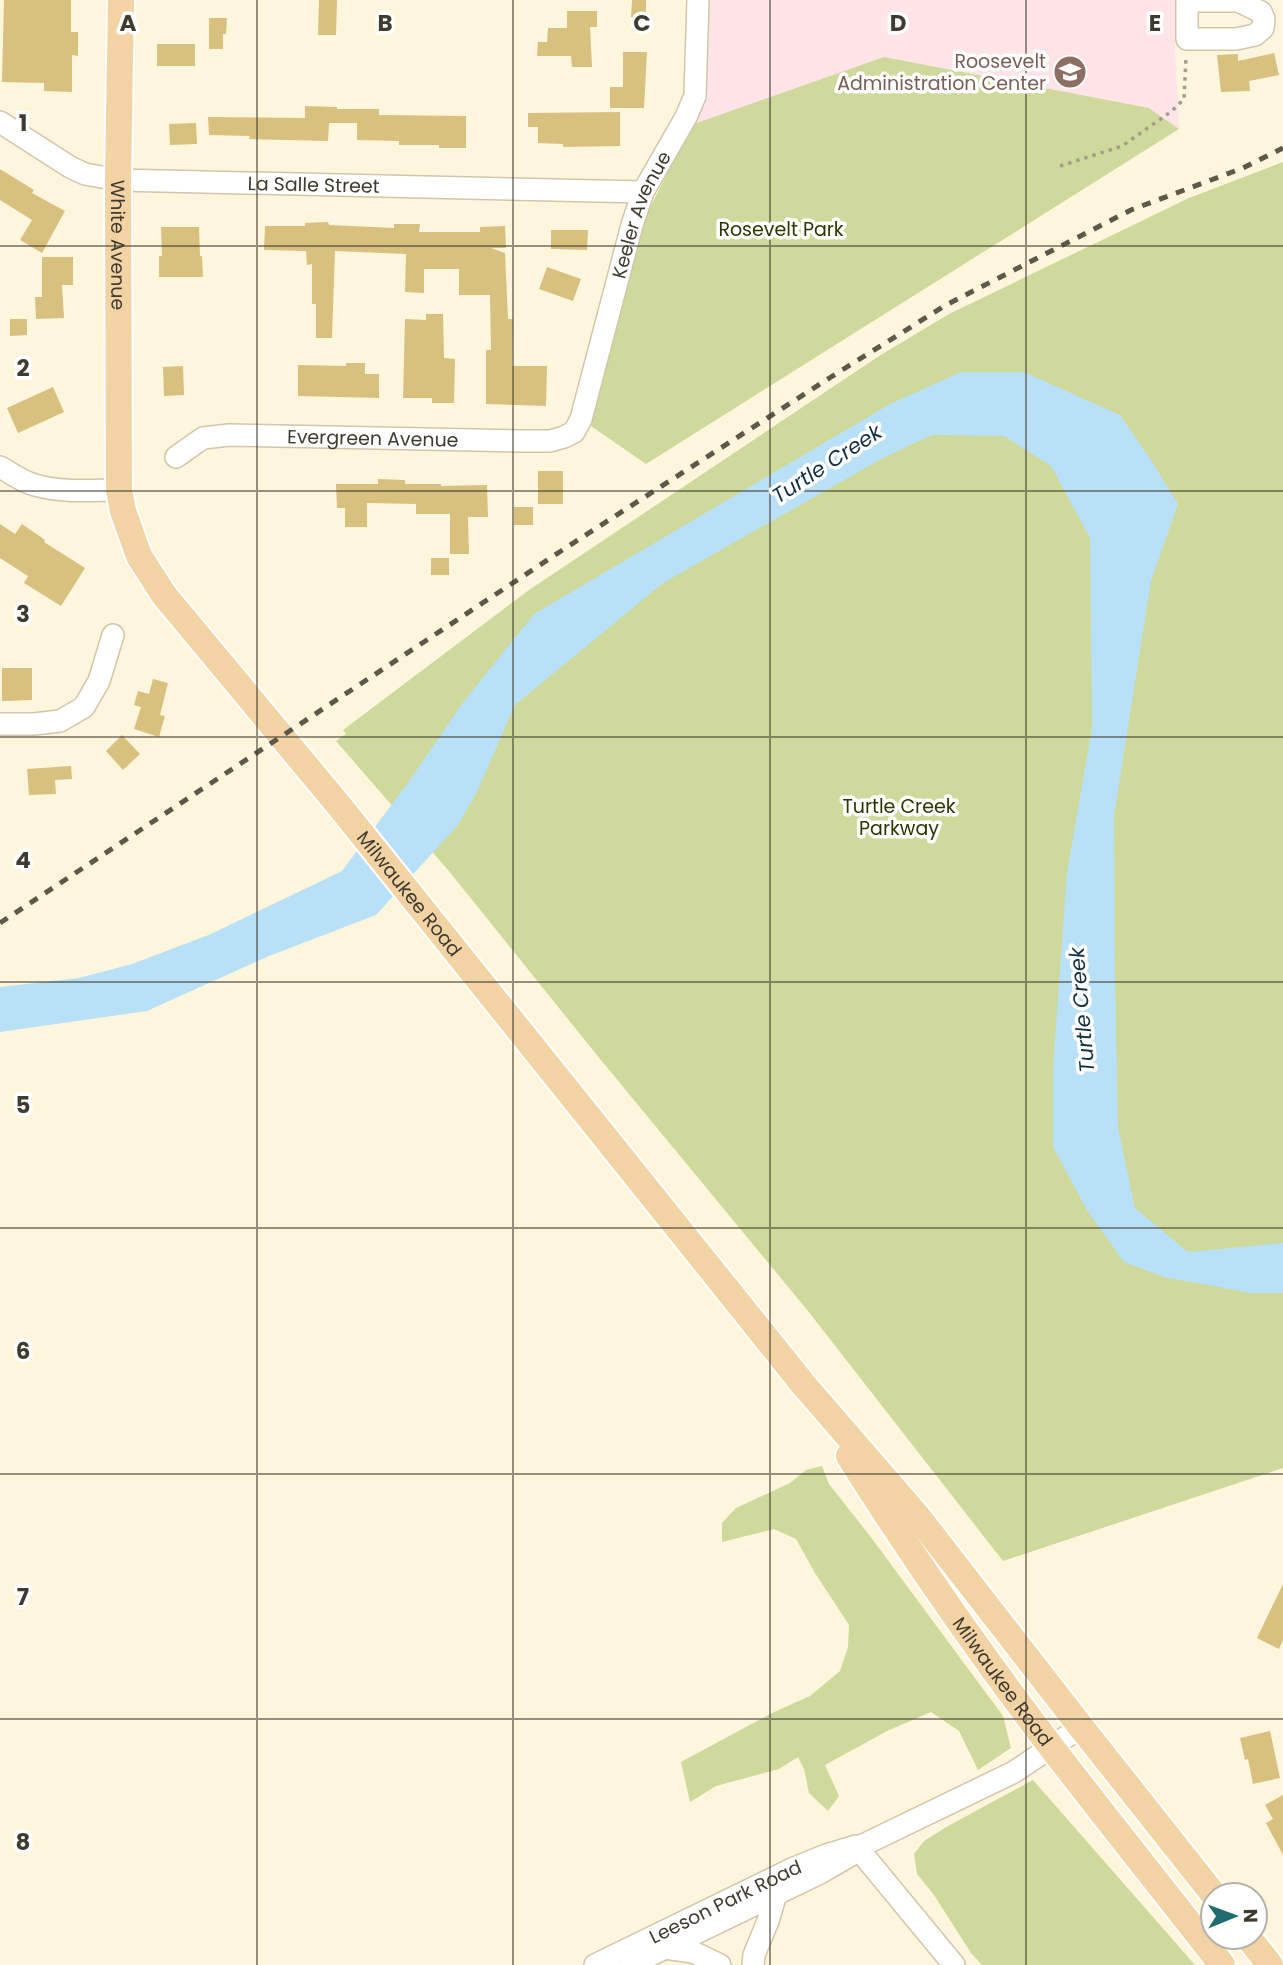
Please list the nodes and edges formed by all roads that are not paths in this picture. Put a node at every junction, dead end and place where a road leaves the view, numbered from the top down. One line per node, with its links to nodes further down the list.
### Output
1 (121, 0): 5 (main road, White Avenue)
2 (698, 0): 6 (street, Keeler Avenue)
3 (1188, 1): 3 (street)
4 (0, 122): 5 (street, La Salle Street)
5 (118, 180): 6 (street, La Salle Street); 10 (main road, White Avenue)
6 (643, 192): 7 (street, Keeler Avenue)
7 (574, 432): 8 (street, Evergreen Avenue)
8 (176, 457)
9 (0, 467): 10 (street)
10 (119, 490): 13 (main road, Milwaukee Road)
11 (113, 635): 12 (street)
12 (0, 724)
13 (803, 1384): 14 (main road, Milwaukee Road); 15 (main road, Milwaukee Road)
14 (1081, 1727): 15 (street, Leeson Park Road); 17 (main road, Milwaukee Road)
15 (1051, 1748): 16 (street, Leeson Park Road); 26 (main road, Milwaukee Road)
16 (861, 1846): 18 (street, Leeson Park Road); 21 (street, Leeson Park Road); 25 (street)
17 (1203, 1881)
18 (776, 1895): 19 (street, Leeson Park Road); 24 (street)
19 (665, 1948): 22 (street, Leeson Park Road); 23 (street)
20 (1259, 1951): 27 (main road)
21 (595, 1965)
22 (630, 1965)
23 (720, 1965)
24 (753, 1965)
25 (954, 1965)
26 (1223, 1965)
27 (1270, 1965)

